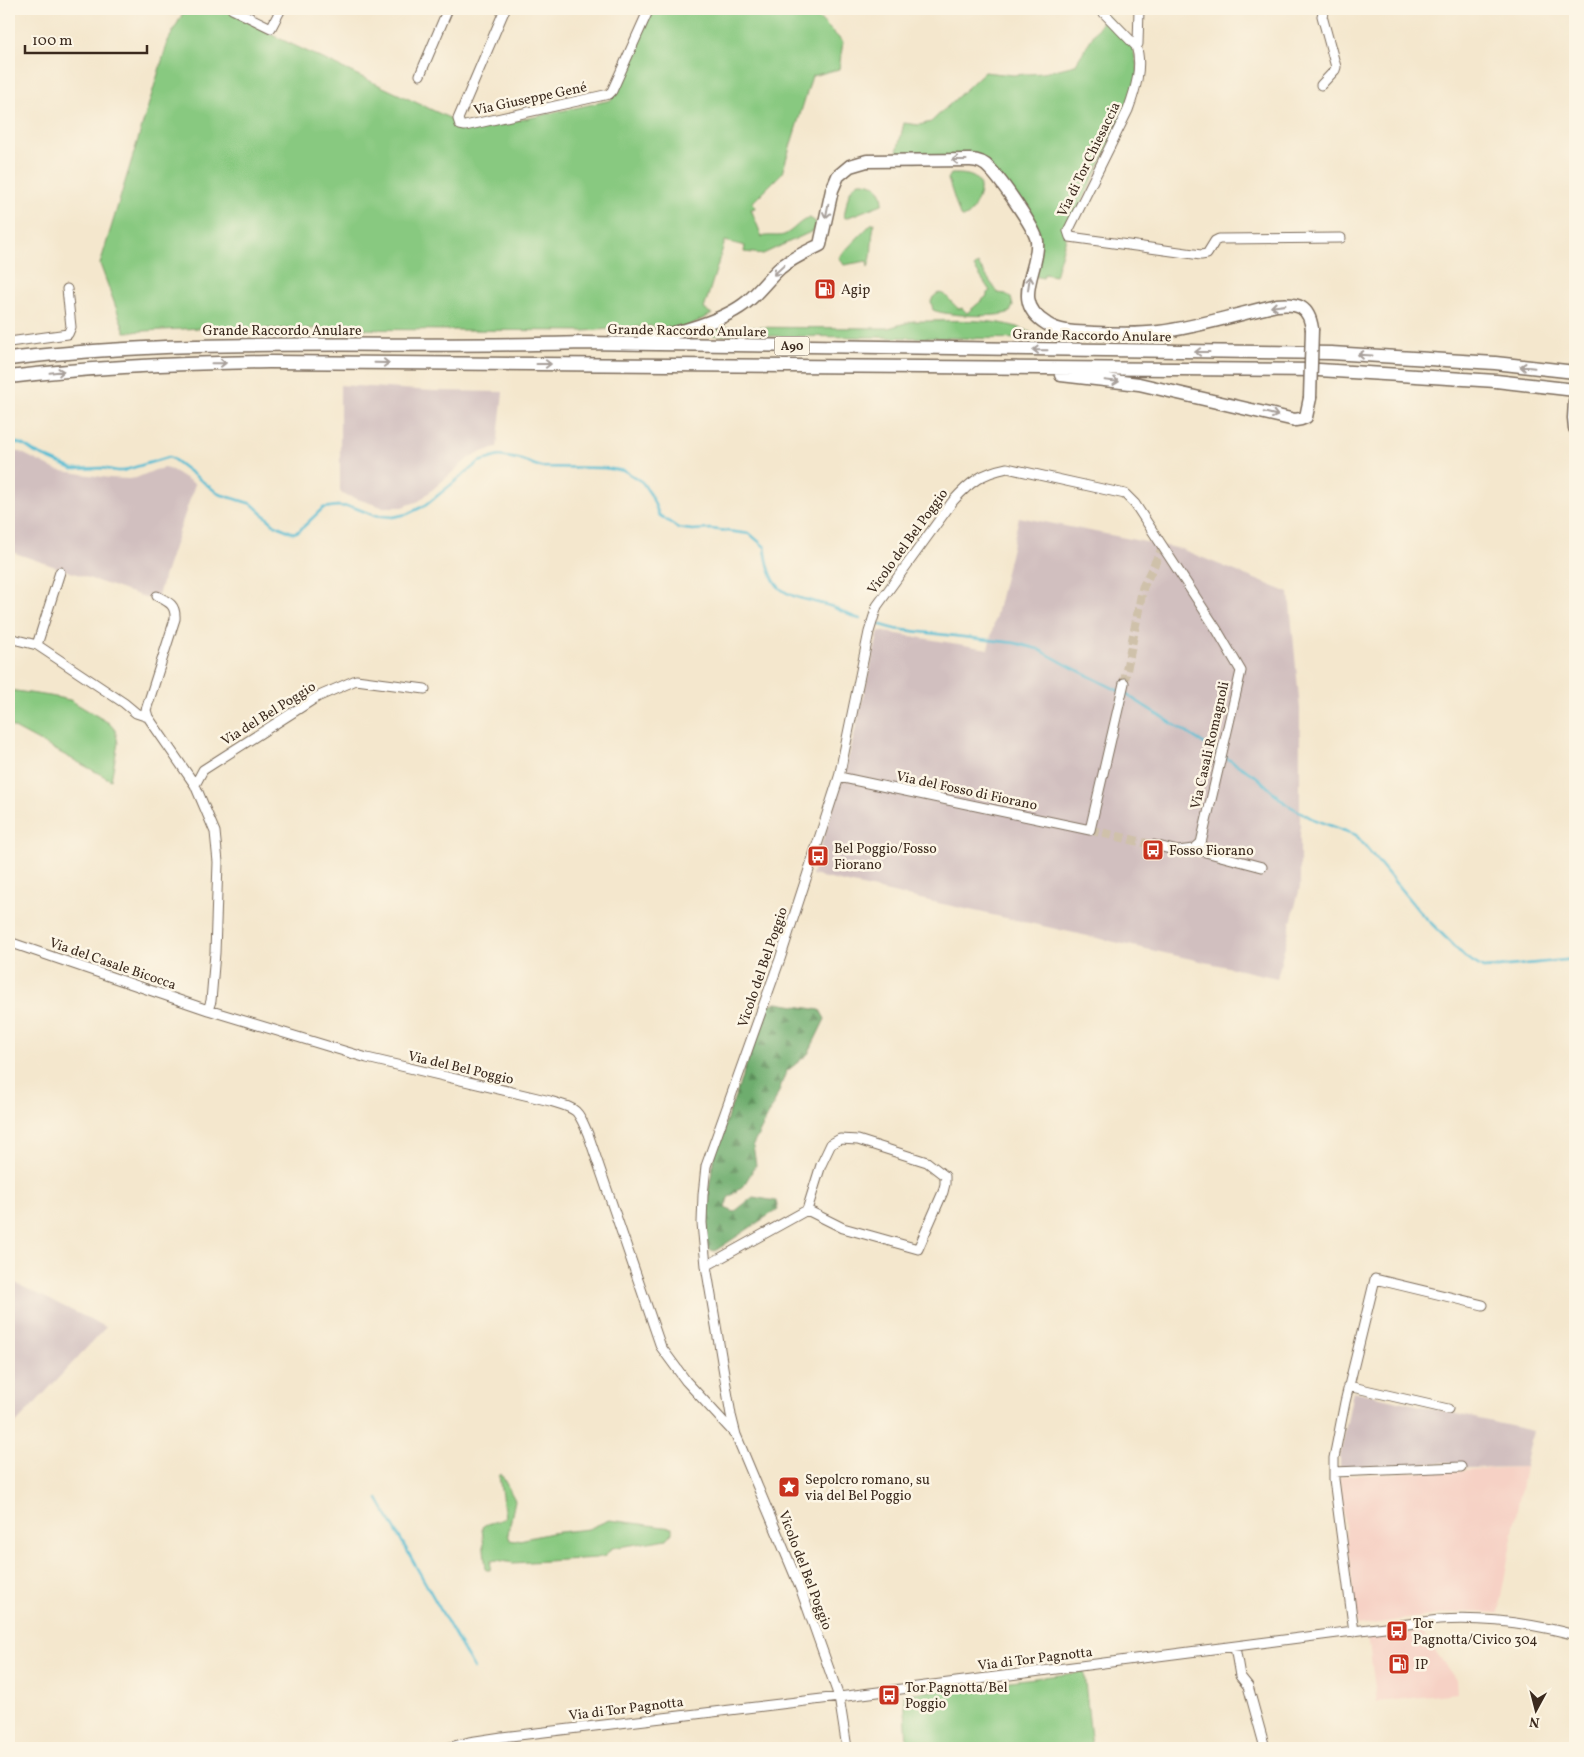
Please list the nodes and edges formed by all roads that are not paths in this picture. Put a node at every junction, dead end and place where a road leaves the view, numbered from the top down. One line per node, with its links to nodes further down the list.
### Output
1 (232, 9): 2 (street)
2 (280, 9)
3 (448, 9): 10 (street)
4 (505, 9): 5 (street, Via Giuseppe Gené)
5 (649, 9)
6 (1100, 9): 9 (street)
7 (1139, 9): 9 (street)
8 (1324, 9): 11 (street)
9 (1136, 46): 12 (street, Via di Tor Chiesaccia)
10 (420, 75)
11 (1322, 85)
12 (1341, 238)
13 (67, 289): 14 (street)
14 (9, 342)
15 (583, 343): 16 (highway, Grande Raccordo Anulare / A90); 17 (highway, one-way to 15, bridge); 18 (highway, Grande Raccordo Anulare / A90, one-way to 15)
16 (9, 358)
17 (994, 368): 19 (highway, A90, one-way to 17); 20 (highway, A90)
18 (1575, 372)
19 (9, 377)
20 (1575, 390)
21 (1575, 407): 22 (highway)
22 (1575, 428)
23 (1163, 547): 31 (street, Vicolo del Bel Poggio); 34 (street, Via Casali Romagnoli)
24 (60, 572): 27 (street)
25 (157, 596): 30 (street)
26 (9, 638): 27 (street)
27 (37, 645): 30 (street)
28 (1124, 683): 31 (street, Via del Fosso di Fiorano)
29 (425, 689): 32 (street, Via del Bel Poggio)
30 (148, 717): 32 (street)
31 (839, 777): 39 (street, Vicolo del Bel Poggio)
32 (195, 784): 37 (street)
33 (1154, 845): 34 (street)
34 (1194, 849): 35 (street)
35 (1262, 867)
36 (9, 942): 37 (street, Via del Casale Bicocca)
37 (208, 1010): 43 (street, Via del Bel Poggio)
38 (807, 1210): 38 (street); 39 (street)
39 (706, 1266): 43 (street, Vicolo del Bel Poggio)
40 (1483, 1305): 41 (street)
41 (1348, 1386): 42 (street); 45 (street)
42 (1448, 1410)
43 (736, 1435): 49 (street, Vicolo del Bel Poggio)
44 (1461, 1467): 45 (street)
45 (1334, 1472): 46 (street)
46 (1354, 1632): 47 (street, Via di Tor Pagnotta); 48 (street, Via di Tor Pagnotta)
47 (1575, 1635)
48 (1235, 1647): 49 (street, Via di Tor Pagnotta); 52 (street)
49 (839, 1697): 50 (street, Via di Tor Pagnotta); 51 (street)
50 (447, 1748)
51 (847, 1748)
52 (1265, 1748)

